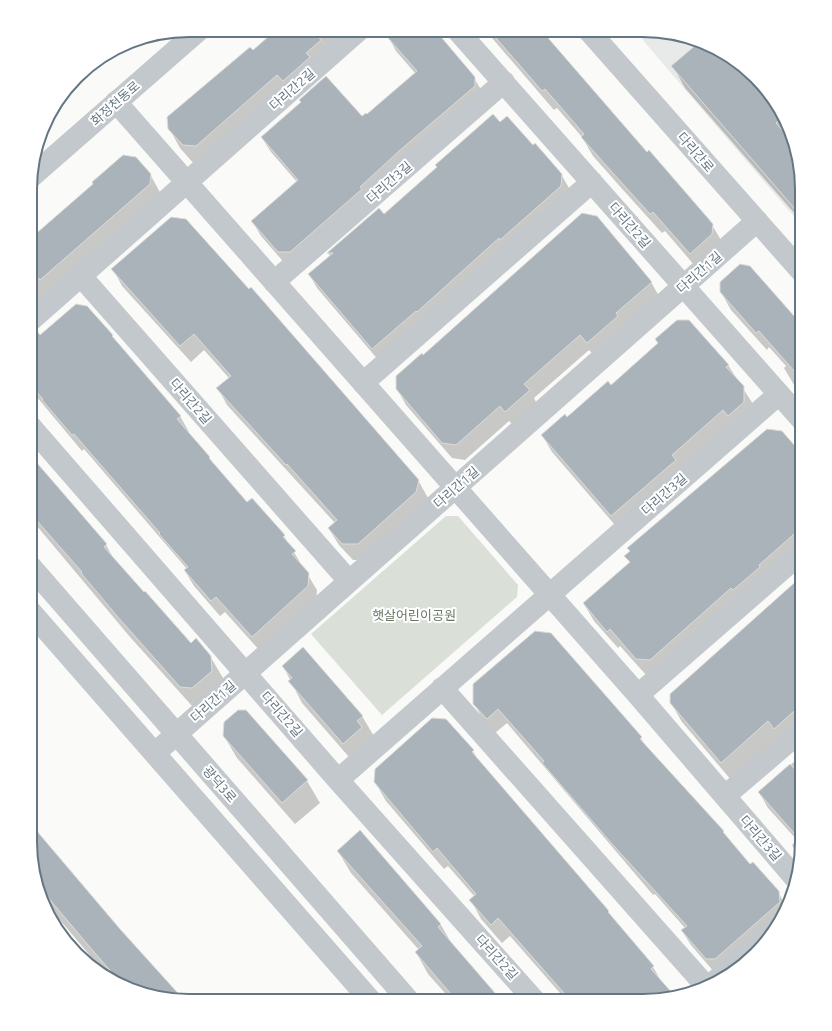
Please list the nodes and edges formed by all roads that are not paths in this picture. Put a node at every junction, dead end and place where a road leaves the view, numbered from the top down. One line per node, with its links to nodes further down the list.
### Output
1 (191, 37): 6 (street, 화정천동로)
2 (351, 37): 8 (street, 다리간2길)
3 (463, 37): 5 (street, 다리간2길)
4 (594, 37): 10 (street, 다리간로)
5 (504, 82): 9 (street, 다리간2길); 13 (street, 다리간3길)
6 (116, 102): 7 (street, 화정천동로); 8 (street, 다리간3길)
7 (38, 171)
8 (187, 181): 12 (street, 다리간2길); 13 (street, 다리간3길)
9 (592, 182): 14 (street, 다리간2길); 16 (street)
10 (757, 221): 11 (street, 다리간로); 14 (street, 다리간1길)
11 (795, 264)
12 (80, 275): 15 (street, 다리간2길); 23 (street, 다리간2길)
13 (274, 282): 16 (street, 다리간3길)
14 (683, 286): 17 (street, 다리간2길); 20 (street, 다리간1길)
15 (37, 314)
16 (363, 383): 20 (street, 다리간3길)
17 (778, 394): 18 (street, 다리간2길); 24 (street, 다리간3길)
18 (795, 412)
19 (37, 433): 26 (street, 다리간2길)
20 (455, 488): 23 (street, 다리간1길); 24 (street, 다리간3길)
21 (795, 558): 28 (street)
22 (37, 574): 29 (street, 광덕3로)
23 (349, 581): 26 (street, 다리간1길)
24 (548, 594): 27 (street); 28 (street, 다리간3길)
25 (37, 619): 31 (street)
26 (246, 672): 29 (street, 다리간1길); 32 (street, 다리간2길)
27 (442, 688): 32 (street); 35 (street)
28 (638, 695): 33 (street, 다리간3길)
29 (176, 734): 31 (street, 다리간1길); 37 (street, 광덕3로)
30 (795, 736): 33 (street)
31 (155, 753): 36 (street)
32 (338, 780): 38 (street, 다리간2길)
33 (725, 796): 34 (street, 다리간3길)
34 (792, 874)
35 (702, 982)
36 (365, 994)
37 (403, 994)
38 (529, 994)

